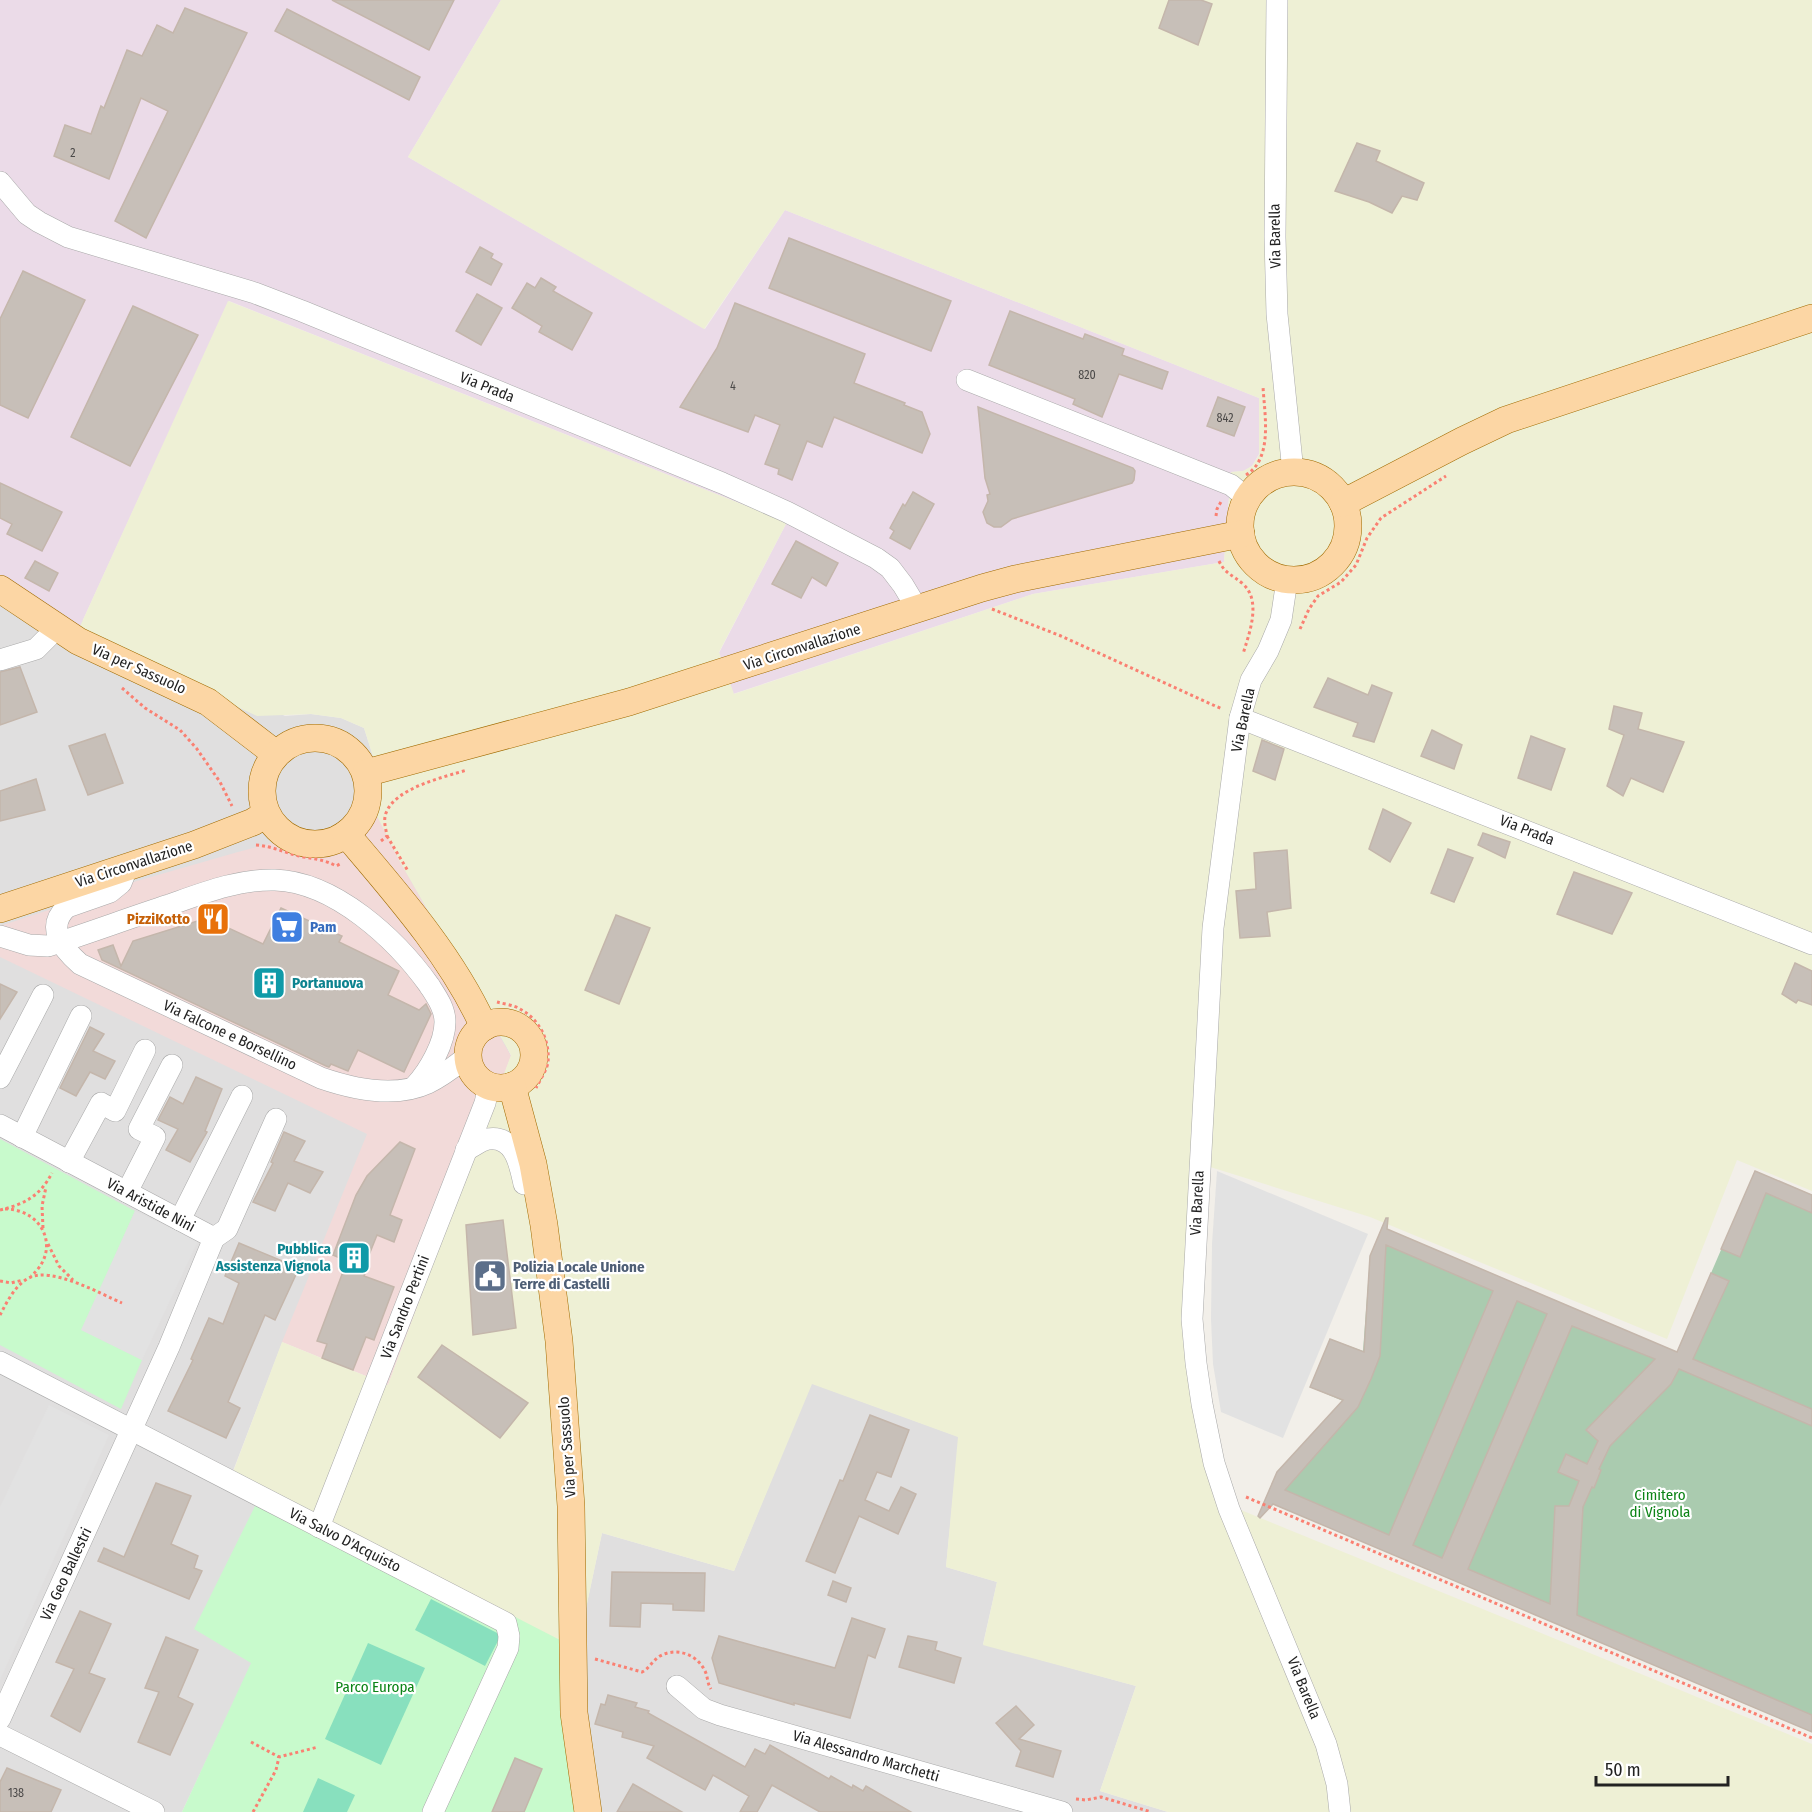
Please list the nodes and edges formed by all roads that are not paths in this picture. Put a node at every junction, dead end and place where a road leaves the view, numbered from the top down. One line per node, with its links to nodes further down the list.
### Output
1 (1277, 0): 5 (street, Via Barella)
2 (0, 182): 11 (street, Via Prada)
3 (1812, 318): 7 (main road)
4 (967, 380): 6 (street)
5 (1293, 472): 6 (main road); 7 (main road)
6 (1248, 499): 8 (main road)
7 (1343, 503): 9 (main road)
8 (1240, 534): 9 (main road); 11 (main road, Via Circonvallazione)
9 (1287, 580): 14 (street, Via Barella)
10 (0, 589): 12 (main road, Via per Sassuolo)
11 (918, 610): 16 (main road, Via Circonvallazione)
12 (57, 628): 13 (street); 15 (main road, Via per Sassuolo)
13 (0, 660)
14 (1240, 718): 23 (street, Via Prada); 55 (street, Via Barella)
15 (276, 754): 16 (main road); 17 (main road)
16 (366, 773): 18 (main road)
17 (266, 814): 18 (main road); 19 (main road, Via Circonvallazione)
18 (355, 844): 25 (main road)
19 (128, 866): 20 (main road, Via Circonvallazione); 22 (street)
20 (0, 909)
21 (0, 936): 22 (street)
22 (60, 942): 24 (street); 33 (street, Via Falcone e Borsellino)
23 (1812, 945)
24 (407, 957): 25 (street); 33 (street)
25 (452, 970): 28 (main road)
26 (43, 995): 32 (street)
27 (81, 1016): 38 (street)
28 (484, 1027): 30 (main road); 34 (main road)
29 (145, 1050): 40 (street)
30 (468, 1056): 33 (street, Via Falcone e Borsellino); 34 (main road)
31 (172, 1065): 41 (street)
32 (0, 1078)
33 (415, 1086)
34 (512, 1088): 39 (street, Via Sandro Pertini); 43 (main road, Via per Sassuolo)
35 (242, 1096): 42 (street)
36 (276, 1119): 44 (street)
37 (0, 1125): 38 (street, Via Aristide Nini)
38 (22, 1137): 40 (street, Via Aristide Nini)
39 (466, 1150): 43 (street); 47 (street, Via Sandro Pertini)
40 (65, 1159): 41 (street, Via Aristide Nini)
41 (127, 1192): 42 (street, Via Aristide Nini)
42 (180, 1220): 44 (street, Via Aristide Nini)
43 (544, 1225): 54 (main road, Via per Sassuolo)
44 (214, 1238): 46 (street, Via Aristide Nini)
45 (0, 1362): 46 (street, Via Salvo D'Acquisto)
46 (132, 1429): 47 (street, Via Salvo D'Acquisto); 49 (street, Via Geo Ballestri)
47 (319, 1527): 53 (street, Via Salvo D'Acquisto)
48 (677, 1686): 51 (street, Via Alessandro Marchetti)
49 (0, 1719)
50 (0, 1735): 52 (street)
51 (1069, 1806)
52 (154, 1812)
53 (433, 1812)
54 (588, 1812)
55 (1341, 1812)

